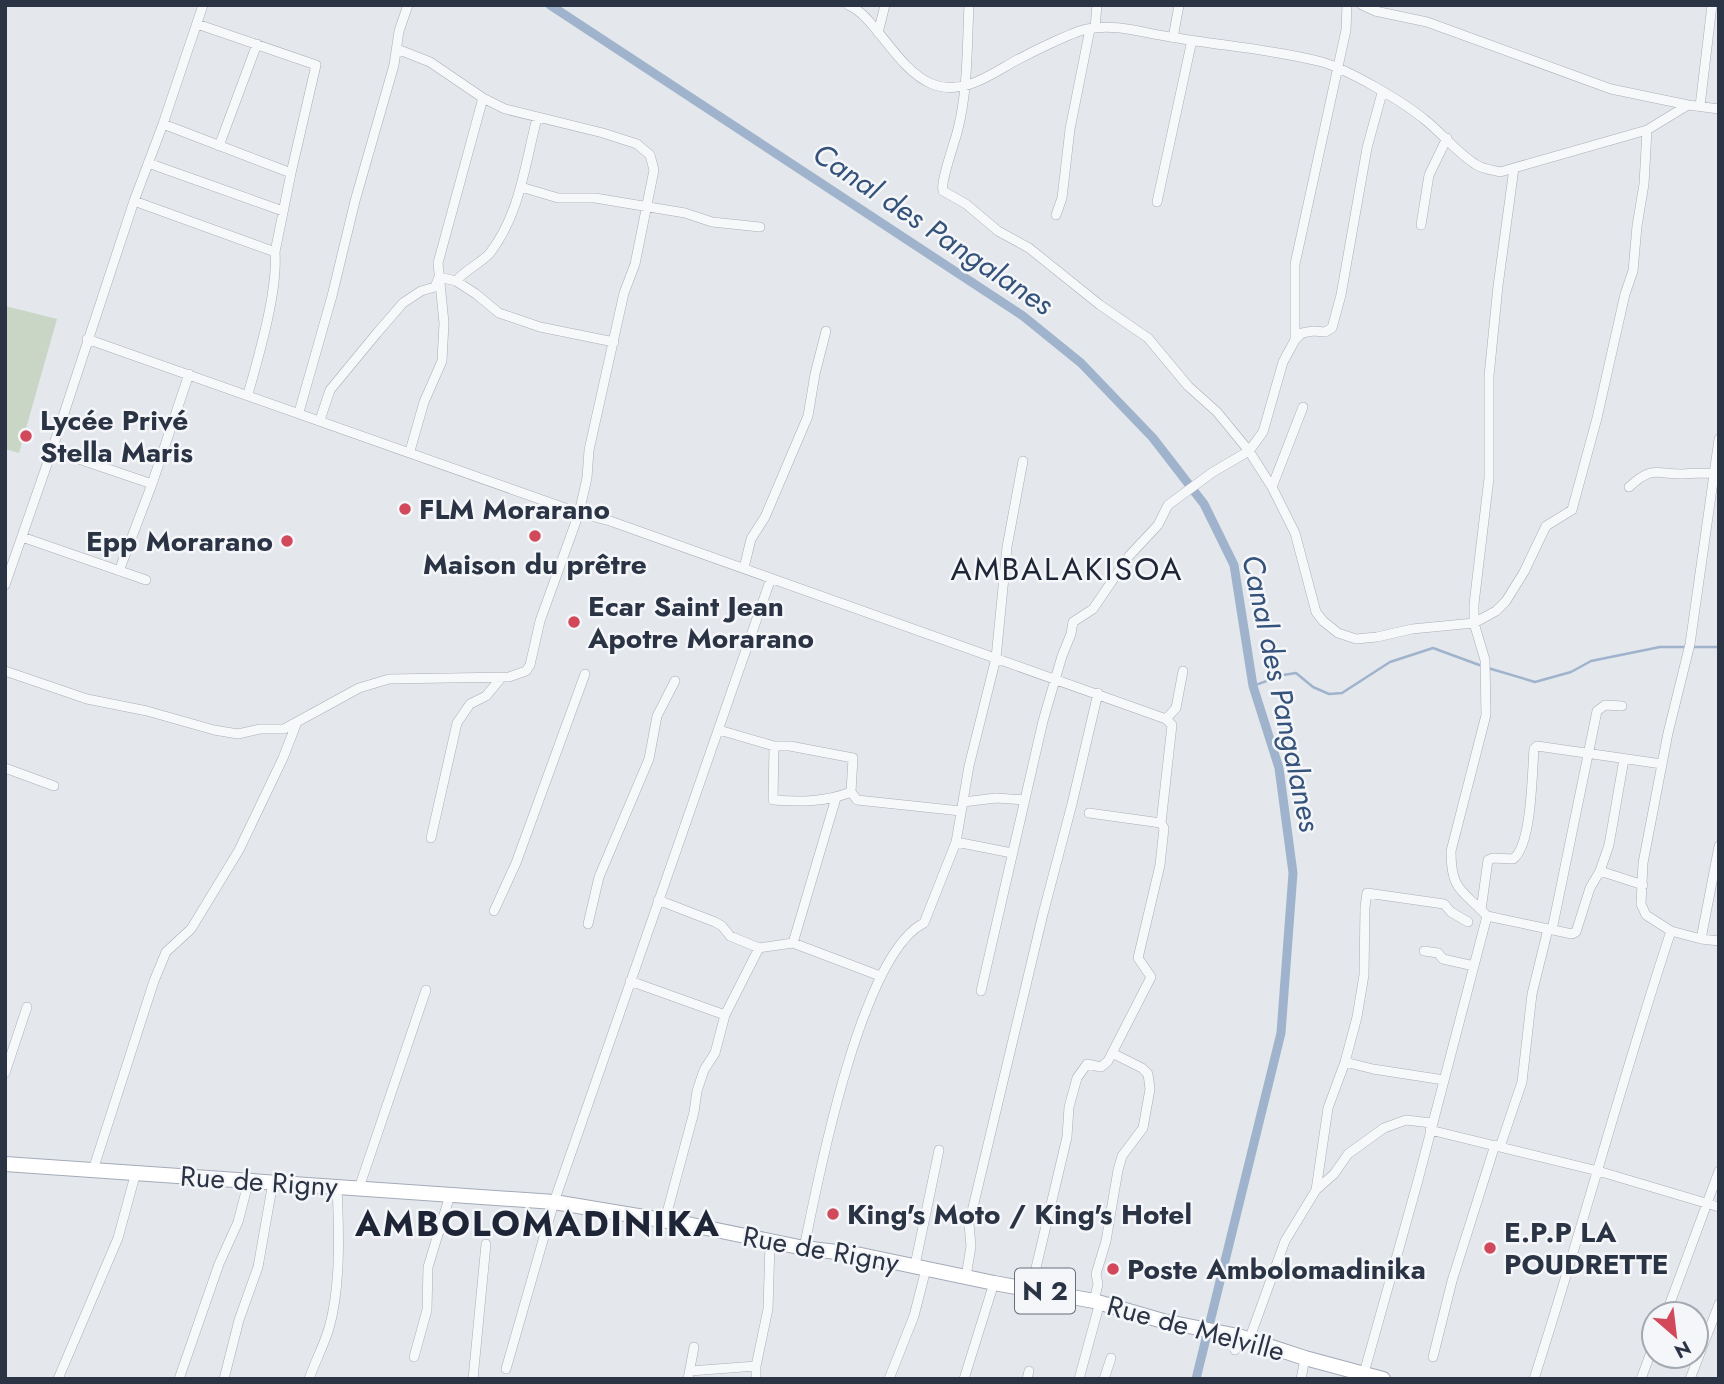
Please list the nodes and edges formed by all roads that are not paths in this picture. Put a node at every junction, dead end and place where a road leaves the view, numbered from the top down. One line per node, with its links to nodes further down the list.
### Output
1 (203, 5): 11 (street)
2 (408, 5): 17 (street)
3 (848, 5): 13 (street)
4 (885, 5): 13 (street)
5 (969, 5): 19 (street)
6 (1097, 5): 12 (street)
7 (1179, 5): 14 (street)
8 (1348, 5): 18 (street)
9 (1362, 5): 22 (street)
10 (1713, 5): 23 (street)
11 (197, 24): 16 (street); 26 (street)
12 (1093, 29): 14 (street); 19 (street); 38 (street)
13 (878, 33): 19 (street)
14 (1173, 38): 15 (street)
15 (1192, 40): 18 (street); 35 (street)
16 (257, 44): 29 (street); 32 (street)
17 (397, 49): 21 (street); 51 (street)
18 (1337, 68): 20 (street); 46 (street)
19 (965, 85): 56 (street)
20 (1381, 93): 28 (street); 46 (street)
21 (483, 97): 25 (street); 42 (street)
22 (1688, 105): 23 (street); 27 (street)
23 (1700, 106): 24 (street)
24 (1719, 109)
25 (537, 118): 33 (street); 36 (street)
26 (163, 124): 29 (street); 30 (street)
27 (1647, 130): 31 (street); 70 (street)
28 (1447, 138): 31 (street); 39 (street)
29 (219, 146): 32 (street)
30 (148, 163): 34 (street); 37 (street)
31 (1514, 168): 70 (street)
32 (290, 173): 37 (street)
33 (521, 187): 36 (street); 43 (street)
34 (134, 201): 41 (street); 45 (street)
35 (1157, 202)
36 (648, 206): 40 (street); 47 (street)
37 (283, 211): 41 (street)
38 (1056, 215)
39 (1421, 225)
40 (760, 227)
41 (275, 252): 49 (street)
42 (439, 277): 43 (street); 52 (street); 55 (street)
43 (456, 282): 47 (street)
44 (826, 331): 65 (street)
45 (87, 339): 48 (street); 54 (street)
46 (1295, 340): 56 (street)
47 (614, 342): 62 (street)
48 (189, 374): 49 (street); 59 (street)
49 (248, 394): 51 (street)
50 (1303, 407): 61 (street)
51 (299, 412): 52 (street)
52 (320, 420): 55 (street)
53 (1719, 439): 58 (street)
54 (52, 450): 59 (street); 63 (street)
55 (410, 451): 62 (street)
56 (1249, 451): 61 (street); 77 (street)
57 (1023, 461): 71 (street)
58 (1713, 473): 60 (street); 86 (street)
59 (152, 484): 66 (street)
60 (1629, 487)
61 (1272, 488): 70 (street)
62 (579, 513): 65 (street); 75 (street)
63 (22, 537): 64 (street); 66 (street)
64 (8, 567): 69 (street)
65 (744, 568): 67 (street)
66 (119, 571): 68 (street)
67 (771, 578): 71 (street); 82 (street)
68 (146, 580)
69 (5, 585)
70 (1474, 623): 101 (street)
71 (996, 657): 77 (street); 92 (street)
72 (5, 671): 81 (street)
73 (1183, 671): 80 (street)
74 (585, 674): 104 (street)
75 (501, 678): 81 (street); 95 (street)
76 (675, 681): 107 (street)
77 (1054, 681): 78 (street); 91 (street)
78 (1098, 693): 80 (street); 148 (street)
79 (1622, 706): 84 (street)
80 (1166, 719): 94 (street)
81 (297, 722): 130 (street)
82 (719, 730): 83 (street); 102 (street)
83 (774, 746): 89 (street); 90 (street)
84 (1590, 753): 85 (street); 105 (street); 108 (street)
85 (1624, 759): 86 (street); 99 (street)
86 (1662, 764): 100 (street)
87 (5, 768): 88 (street)
88 (54, 786)
89 (851, 792): 90 (street); 92 (street)
90 (836, 798): 112 (street)
91 (1026, 800): 92 (street); 98 (street)
92 (962, 806): 96 (street)
93 (1089, 813): 94 (street)
94 (1161, 823): 122 (street)
95 (431, 838)
96 (956, 842): 98 (street); 116 (street)
97 (1719, 846): 110 (street)
98 (1012, 853): 119 (street)
99 (1600, 871): 100 (street); 108 (street)
100 (1643, 885): 109 (street)
101 (1467, 900): 103 (street); 105 (street)
102 (658, 901): 113 (street); 117 (street)
103 (1444, 904): 106 (street); 123 (street)
104 (494, 911)
105 (1484, 913): 108 (street); 115 (street)
106 (1468, 922)
107 (588, 924)
108 (1550, 930): 127 (street)
109 (1671, 931): 110 (street); 131 (street)
110 (1701, 939): 111 (street)
111 (1719, 940)
112 (793, 943): 113 (street); 116 (street)
113 (759, 948): 121 (street)
114 (1424, 951): 115 (street)
115 (1474, 966): 125 (street)
116 (880, 976): 146 (street)
117 (630, 981): 121 (street); 140 (street)
118 (426, 990): 137 (street)
119 (981, 992)
120 (27, 1007): 124 (street)
121 (725, 1015): 143 (street)
122 (1112, 1053): 150 (street); 152 (street)
123 (1345, 1062): 125 (street); 138 (street)
124 (5, 1073)
125 (1444, 1080): 126 (street)
126 (1431, 1127): 127 (street); 138 (street); 162 (street)
127 (1498, 1146): 131 (street); 158 (street)
128 (939, 1150): 147 (street)
129 (5, 1164): 130 (main road, Rue de Rigny / N 2)
130 (93, 1170): 133 (main road, Rue de Rigny / N 2)
131 (1598, 1171): 141 (street); 176 (street)
132 (1719, 1171): 141 (street)
133 (136, 1172): 134 (main road, Rue de Rigny / N 2); 164 (street)
134 (249, 1180): 135 (main road, Rue de Rigny / N 2); 165 (street)
135 (272, 1182): 136 (main road, Rue de Rigny / N 2); 166 (street)
136 (337, 1186): 137 (main road, Rue de Rigny / N 2); 167 (street)
137 (359, 1188): 139 (main road, Rue de Rigny / N 2)
138 (1316, 1190): 154 (street)
139 (450, 1195): 140 (main road, Rue de Rigny / N 2); 156 (street)
140 (554, 1202): 143 (main road, Rue de Rigny / N 2); 161 (street)
141 (1708, 1203): 142 (street); 151 (street)
142 (1719, 1208)
143 (665, 1220): 144 (main road, Rue de Rigny / N 2)
144 (771, 1242): 146 (main road, Rue de Rigny / N 2); 160 (street)
145 (486, 1244): 168 (street)
146 (804, 1248): 147 (main road, Rue de Rigny / N 2)
147 (920, 1267): 148 (main road, Rue de Melville / N 2); 170 (street)
148 (966, 1277): 149 (main road, Rue de Melville / N 2)
149 (994, 1283): 150 (main road, Rue de Melville / N 2); 171 (street)
150 (1031, 1289): 152 (main road, Rue de Melville / N 2)
151 (1670, 1300)
152 (1097, 1302): 154 (main road, Rue de Melville / N 2); 172 (street)
153 (1719, 1304): 177 (street)
154 (1241, 1342): 157 (main road, Rue de Melville / N 2)
155 (694, 1346): 163 (street)
156 (414, 1357)
157 (1305, 1357): 162 (main road, Rue de Melville / N 2); 174 (street)
158 (1433, 1357)
159 (1111, 1358): 173 (street)
160 (756, 1366): 163 (street); 169 (street)
161 (506, 1369)
162 (1364, 1373): 175 (main road, Rue de Melville / N 2)
163 (689, 1375)
164 (58, 1379)
165 (179, 1379)
166 (224, 1379)
167 (309, 1379)
168 (473, 1379)
169 (756, 1379)
170 (889, 1379)
171 (964, 1379)
172 (1079, 1379)
173 (1104, 1379)
174 (1301, 1379)
175 (1383, 1379)
176 (1534, 1379)
177 (1690, 1379)

